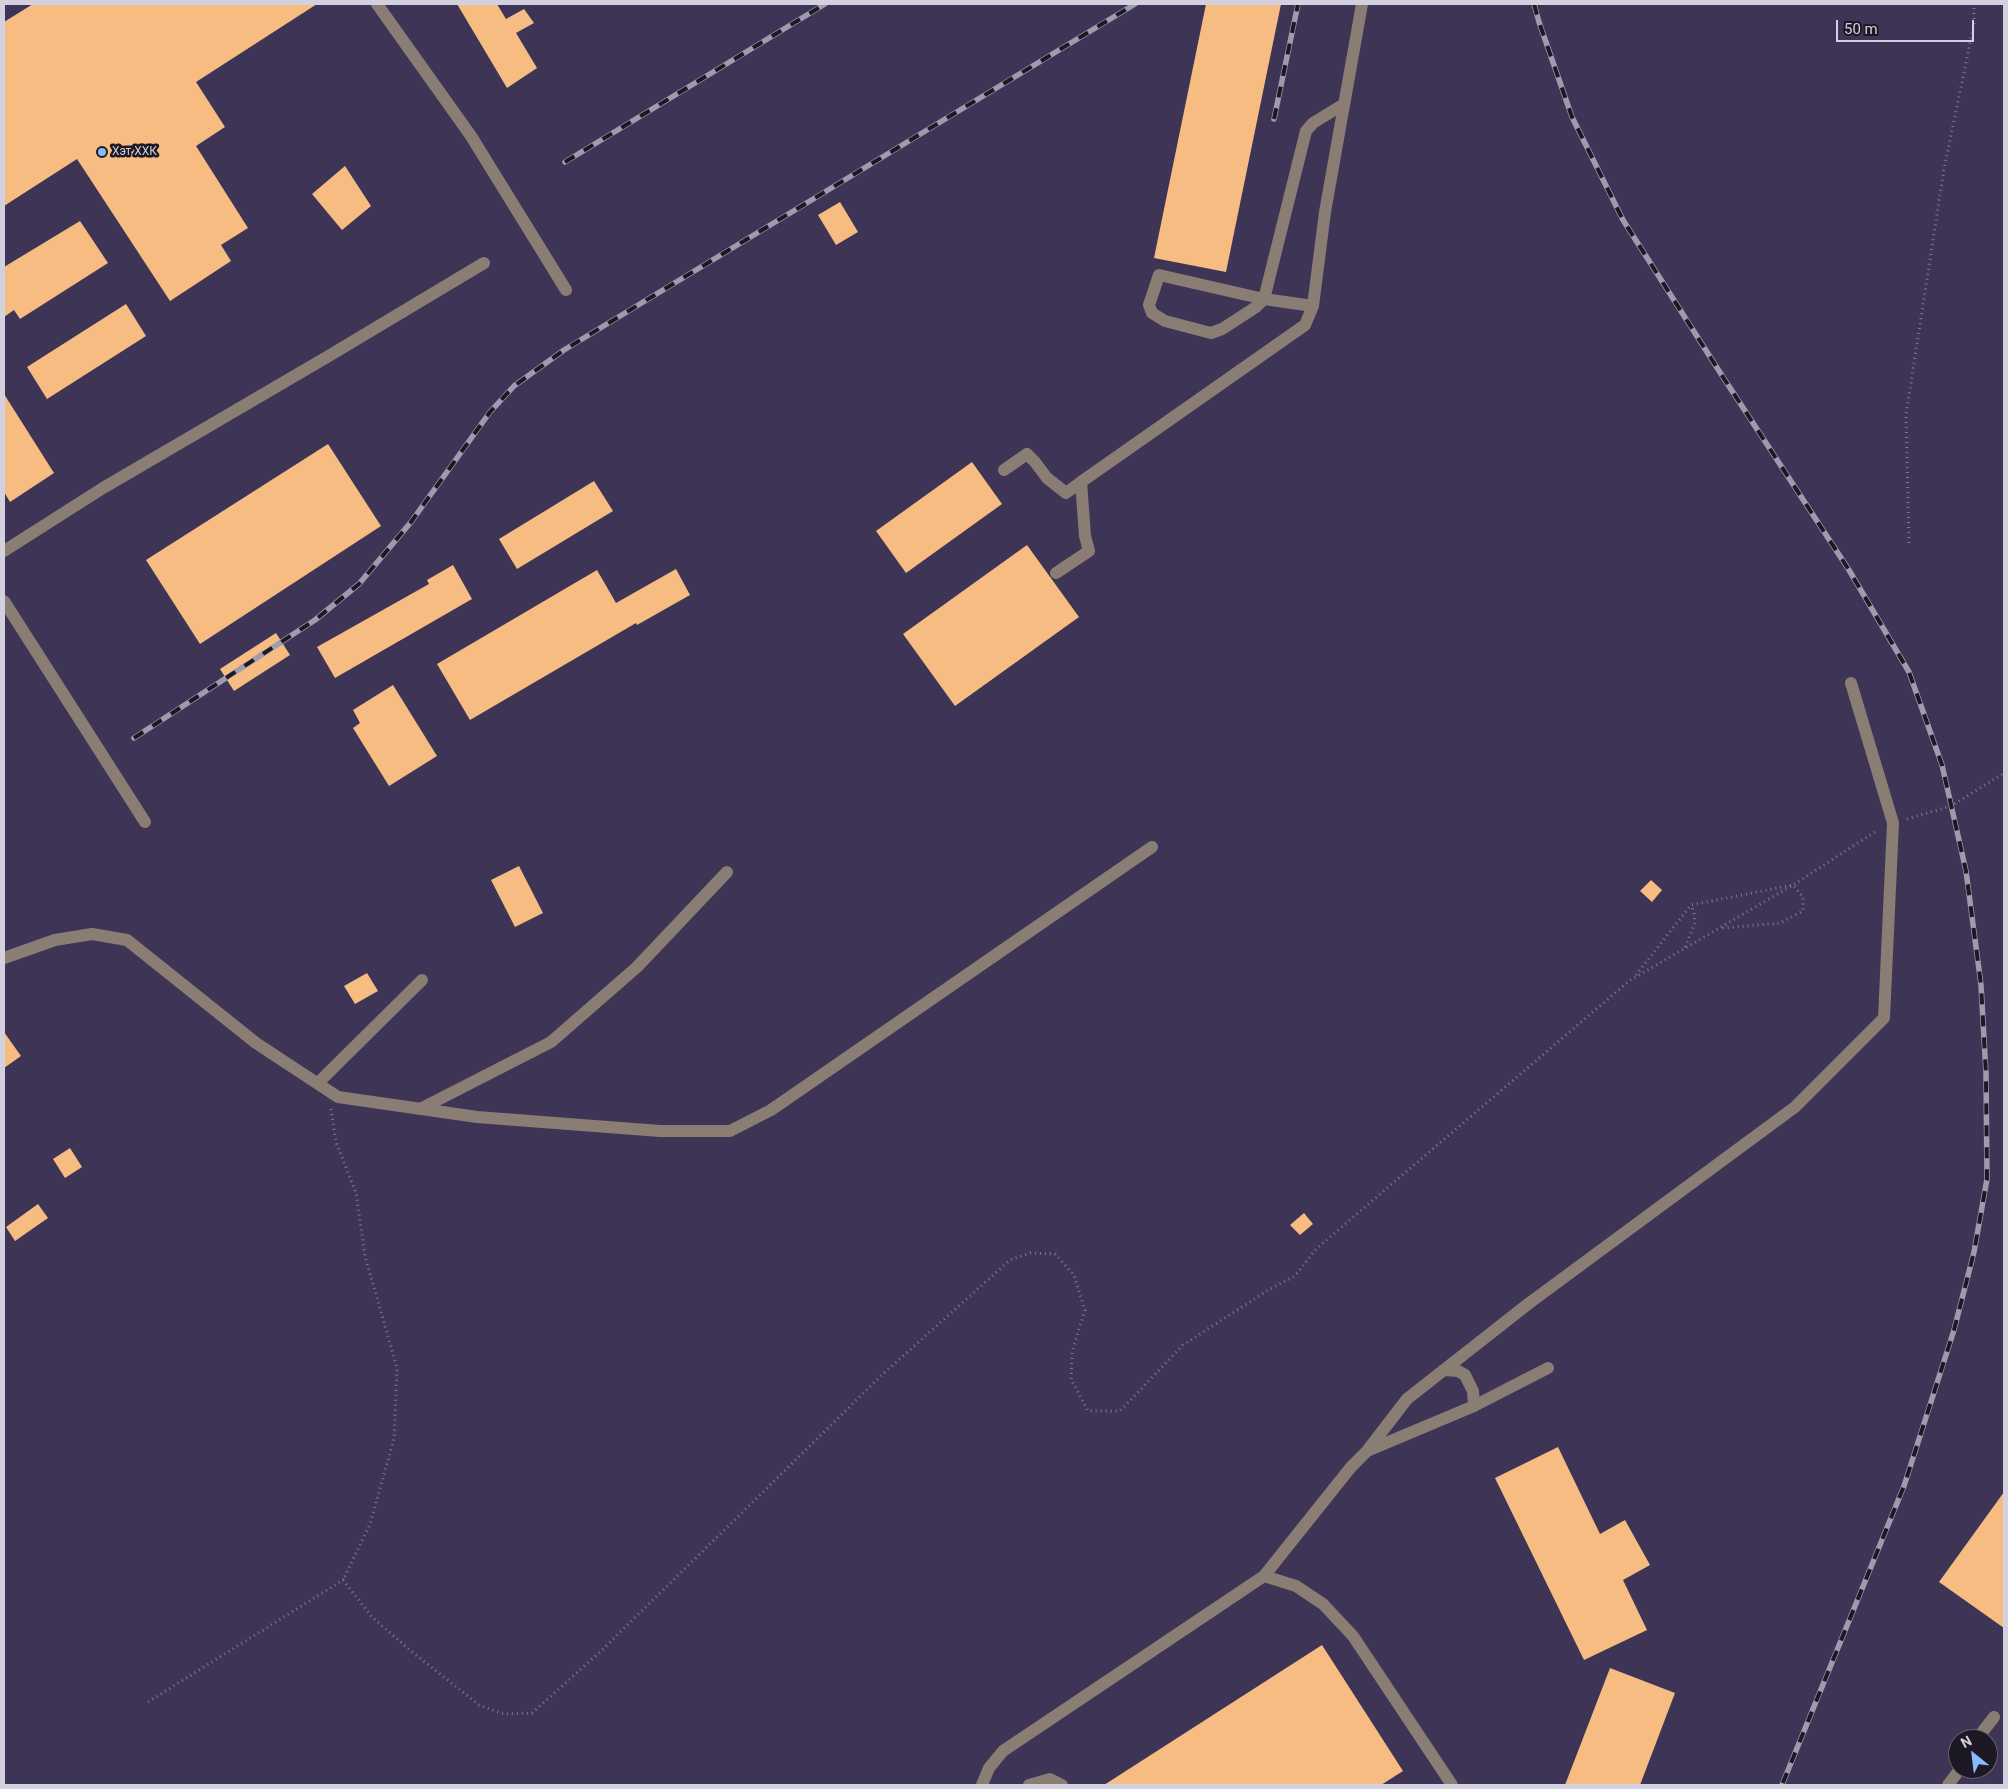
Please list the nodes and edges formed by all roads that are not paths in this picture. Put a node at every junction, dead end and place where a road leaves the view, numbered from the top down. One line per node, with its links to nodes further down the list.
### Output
1 (377, 4): 5 (lane)
2 (1362, 4): 3 (lane)
3 (1344, 104): 6 (lane); 7 (lane)
4 (484, 263): 10 (lane)
5 (566, 290)
6 (1264, 299): 6 (lane); 7 (lane)
7 (1312, 306): 9 (lane)
8 (1004, 470): 9 (lane)
9 (1081, 482): 11 (lane)
10 (4, 551)
11 (1056, 573)
12 (4, 601): 14 (lane)
13 (1851, 683): 22 (lane)
14 (145, 822)
15 (1152, 847): 20 (lane)
16 (726, 872): 20 (lane)
17 (4, 958): 19 (lane)
18 (422, 980): 19 (lane)
19 (323, 1087): 20 (lane)
20 (420, 1109)
21 (1548, 1368): 23 (lane)
22 (1444, 1370): 23 (lane); 24 (lane)
23 (1474, 1406): 24 (lane)
24 (1367, 1451): 25 (lane)
25 (1264, 1576): 28 (lane); 31 (lane)
26 (1994, 1716): 27 (lane)
27 (1985, 1729)
28 (982, 1785)
29 (1029, 1785): 30 (lane)
30 (1062, 1785)
31 (1452, 1785)

